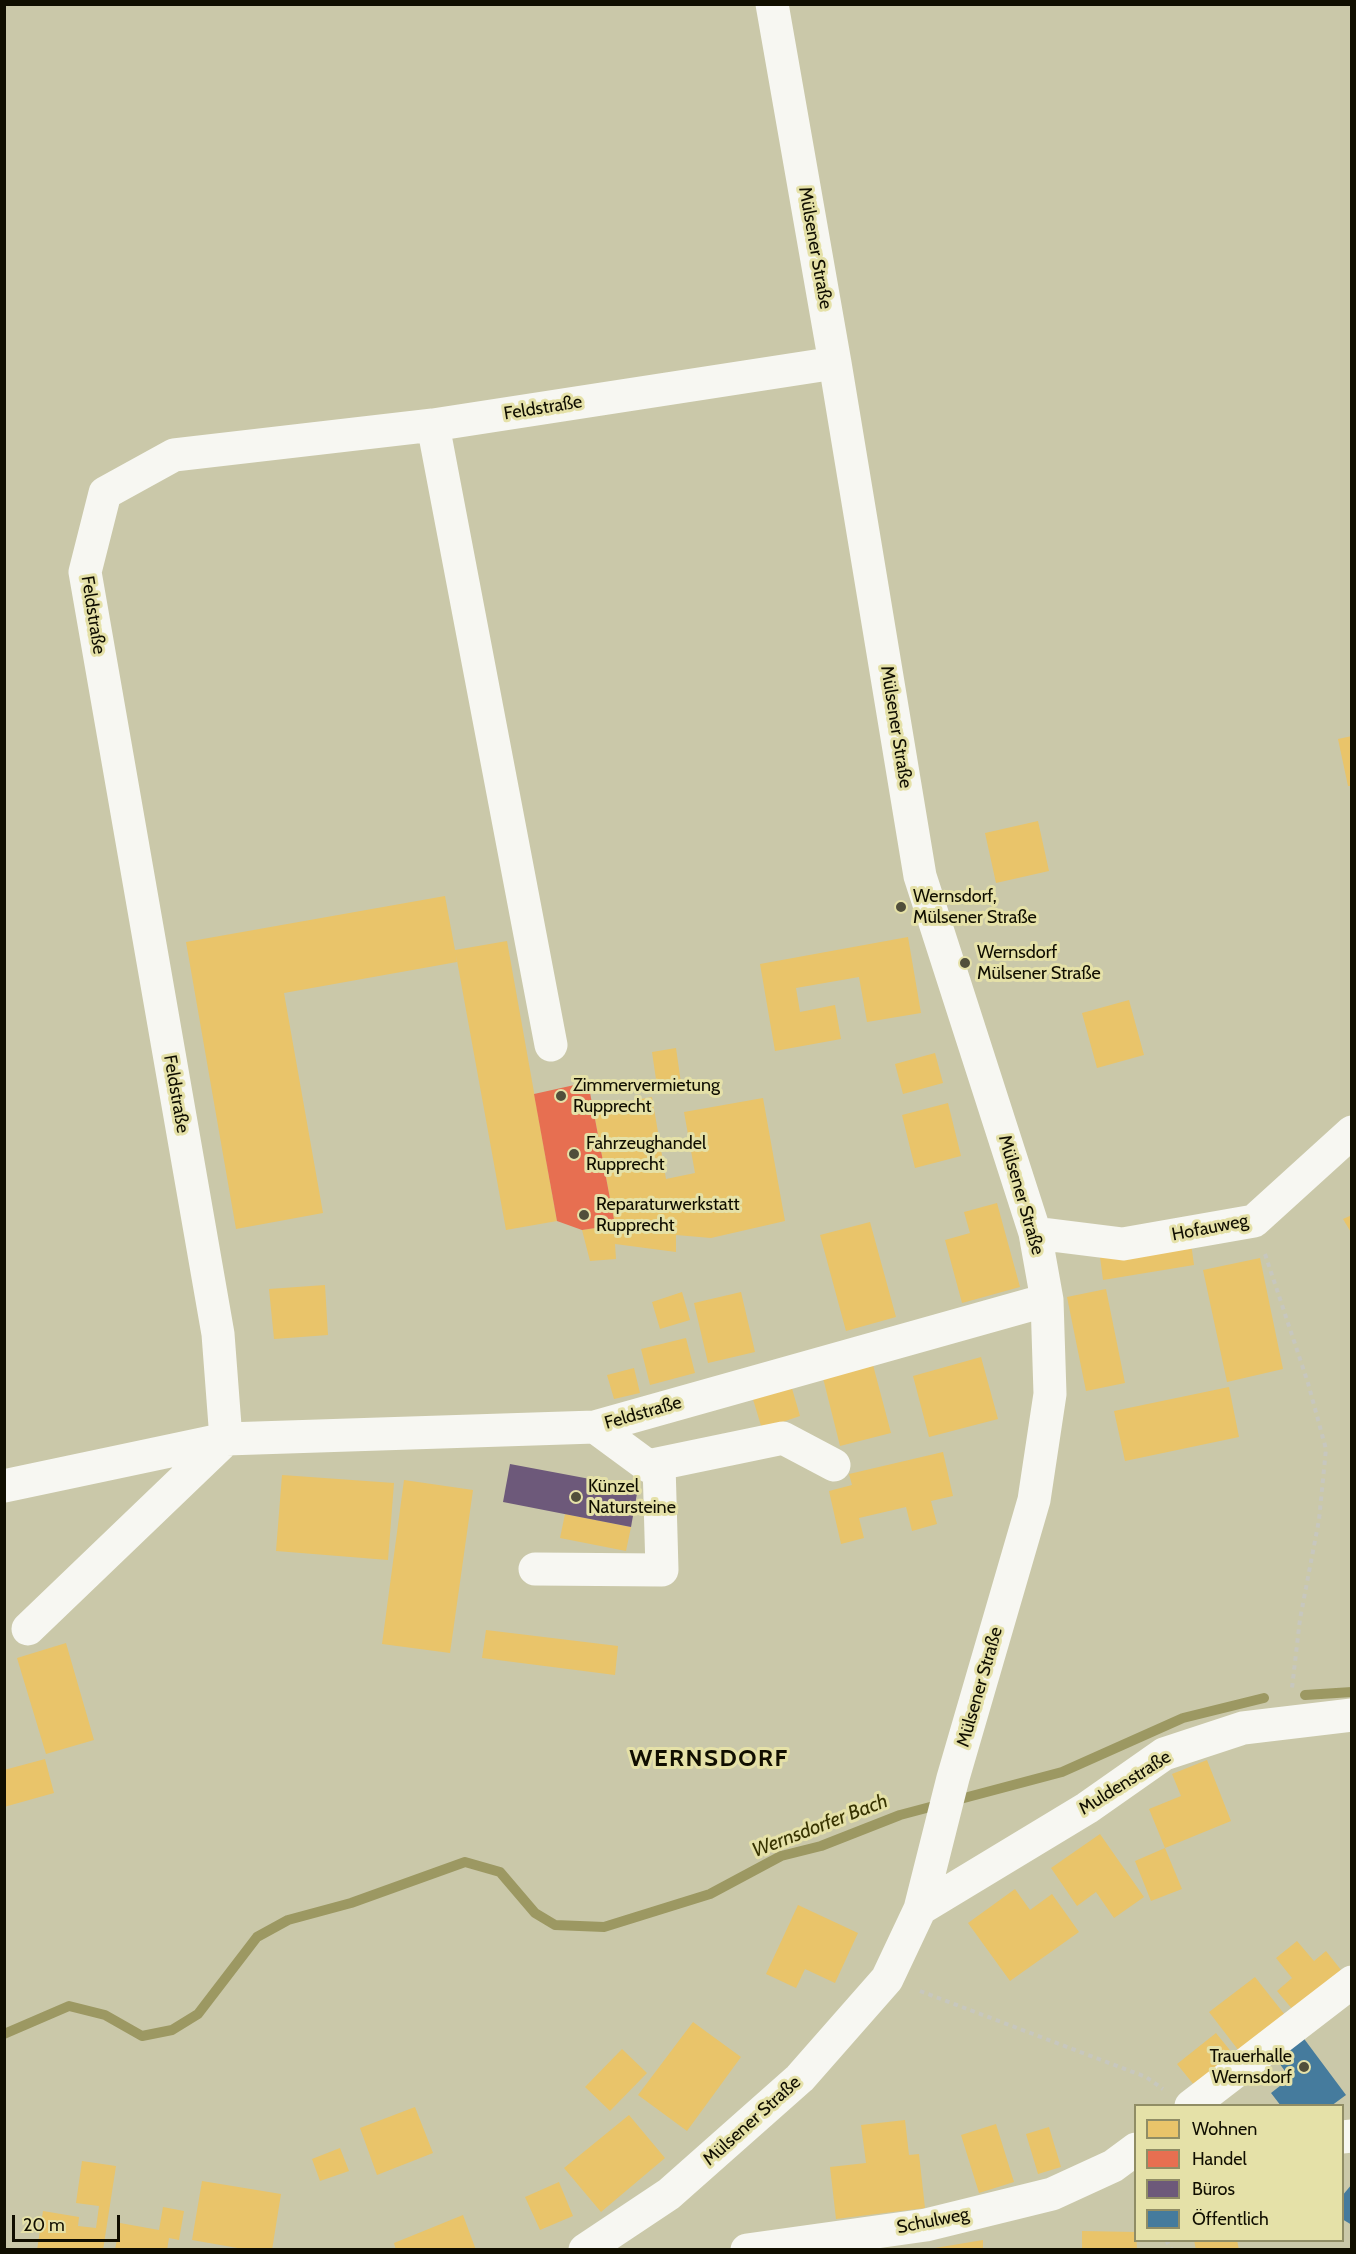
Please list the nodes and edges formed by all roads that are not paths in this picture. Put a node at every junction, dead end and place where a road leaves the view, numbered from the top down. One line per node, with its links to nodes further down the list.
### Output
1 (772, 4): 2 (street, Mülsener Straße)
2 (835, 363): 3 (street, Feldstraße); 6 (street, Mülsener Straße)
3 (433, 425): 4 (street); 9 (street, Feldstraße)
4 (551, 1046)
5 (1352, 1132): 6 (street, Hofauweg)
6 (1035, 1233): 7 (street, Mülsener Straße)
7 (1047, 1300): 8 (street, Feldstraße); 16 (street, Mülsener Straße)
8 (595, 1426): 9 (street, Feldstraße); 10 (street)
9 (226, 1439): 12 (street, Feldstraße); 14 (street)
10 (659, 1464): 11 (street); 13 (street)
11 (834, 1465)
12 (4, 1486)
13 (536, 1569)
14 (28, 1629)
15 (1352, 1715): 16 (street, Muldenstraße)
16 (920, 1909): 20 (street, Mülsener Straße)
17 (1352, 1982): 18 (street)
18 (1180, 2100)
19 (1128, 2163): 21 (street, Schulweg)
20 (585, 2250)
21 (747, 2250)

